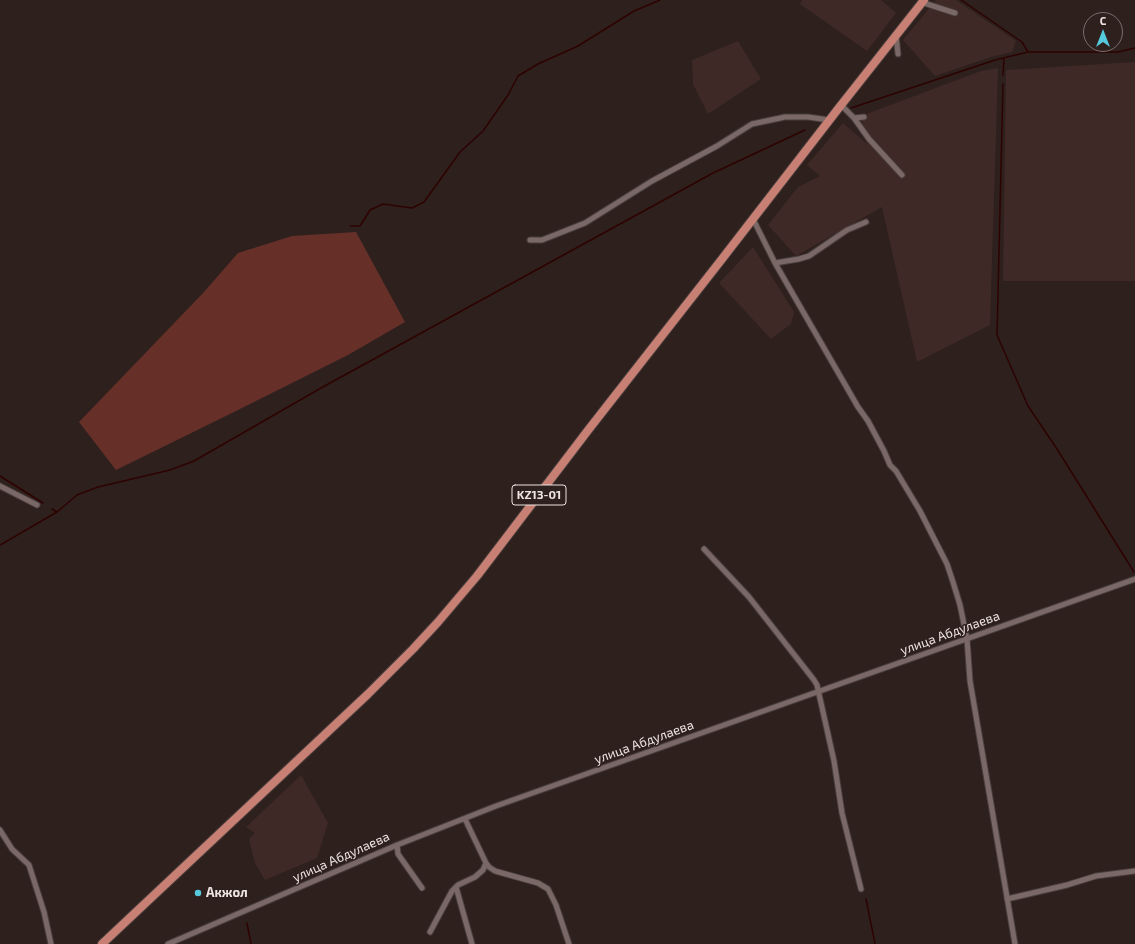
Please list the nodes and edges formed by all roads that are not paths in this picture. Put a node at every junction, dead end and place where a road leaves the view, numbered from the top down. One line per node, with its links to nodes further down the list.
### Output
1 (922, 1): 2 (street); 3 (highway, KZ13-01)
2 (955, 13)
3 (896, 36): 4 (street); 5 (highway, KZ13-01)
4 (898, 54)
5 (840, 105): 7 (street); 8 (highway, KZ13-01)
6 (864, 117): 7 (street)
7 (854, 118): 9 (street)
8 (829, 120): 10 (highway, KZ13-01); 12 (street)
9 (902, 175)
10 (753, 219): 13 (street); 30 (highway, KZ13-01)
11 (866, 222): 13 (street)
12 (530, 240)
13 (775, 264): 18 (street)
14 (0, 486): 15 (street)
15 (37, 506)
16 (704, 549): 19 (street)
17 (1135, 579): 18 (street, улица Абдулаева)
18 (967, 639): 19 (street, улица Абдулаева); 28 (street)
19 (818, 691): 20 (street, улица Абдулаева); 27 (street)
20 (465, 819): 22 (street, улица Абдулаева); 23 (street)
21 (0, 830): 31 (street)
22 (397, 845): 26 (street); 33 (street, улица Абдулаева)
23 (486, 863): 25 (street); 35 (street)
24 (1135, 871): 28 (street)
25 (456, 887): 29 (street); 34 (street)
26 (422, 888)
27 (861, 889)
28 (1007, 899): 36 (street)
29 (430, 932)
30 (110, 940): 32 (highway, KZ13-01)
31 (51, 944)
32 (102, 944)
33 (168, 944)
34 (472, 944)
35 (569, 944)
36 (1015, 944)

